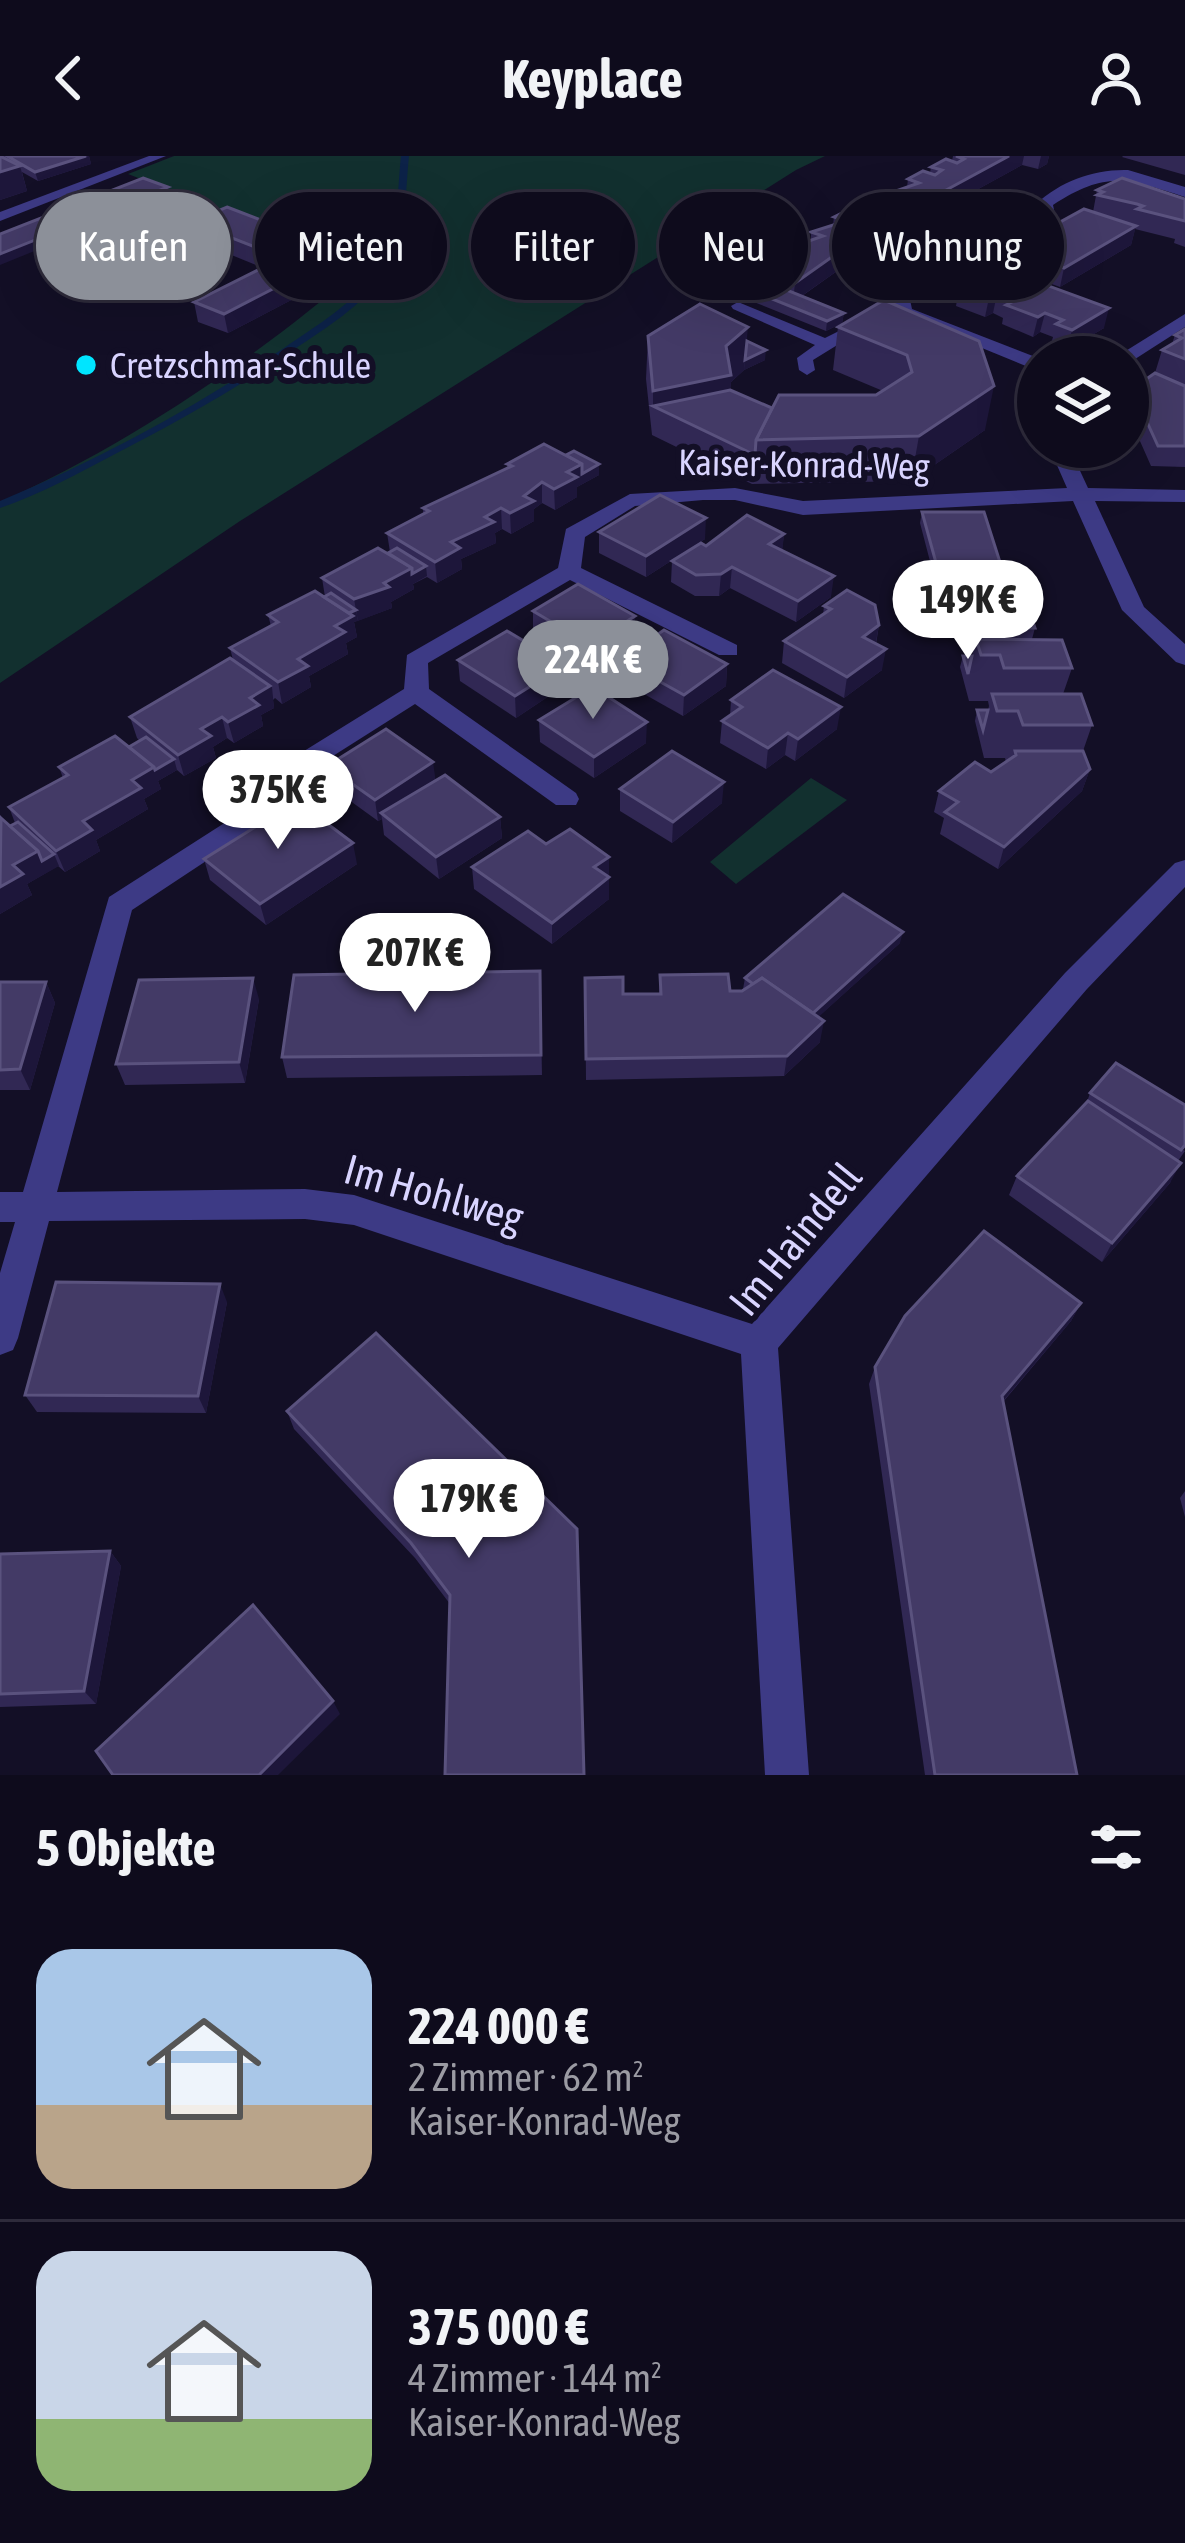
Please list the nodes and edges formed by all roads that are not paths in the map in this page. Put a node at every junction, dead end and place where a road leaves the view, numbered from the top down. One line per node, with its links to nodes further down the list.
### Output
1 (160, 156): 3 (lane)
2 (1185, 192): 5 (street)
3 (0, 217)
4 (738, 306): 8 (lane)
5 (890, 315): 8 (lane); 9 (street)
6 (1184, 321): 7 (street)
7 (1149, 342)
8 (826, 344): 10 (lane)
9 (1017, 358)
10 (806, 370)
11 (1068, 468): 12 (street)
12 (1079, 494): 13 (street); 14 (street, Kaiser-Konrad-Weg); 16 (street)
13 (1185, 496)
14 (569, 571): 15 (street); 17 (street)
15 (728, 650)
16 (1185, 657)
17 (416, 692): 18 (street); 20 (street)
18 (566, 799)
19 (1185, 870): 23 (street, Im Haindell)
20 (38, 1206): 21 (street, Im Hohlweg); 22 (street); 23 (street, Im Hohlweg)
21 (0, 1207)
22 (0, 1338)
23 (759, 1343): 24 (street, Im Haindell)
24 (787, 1775)

